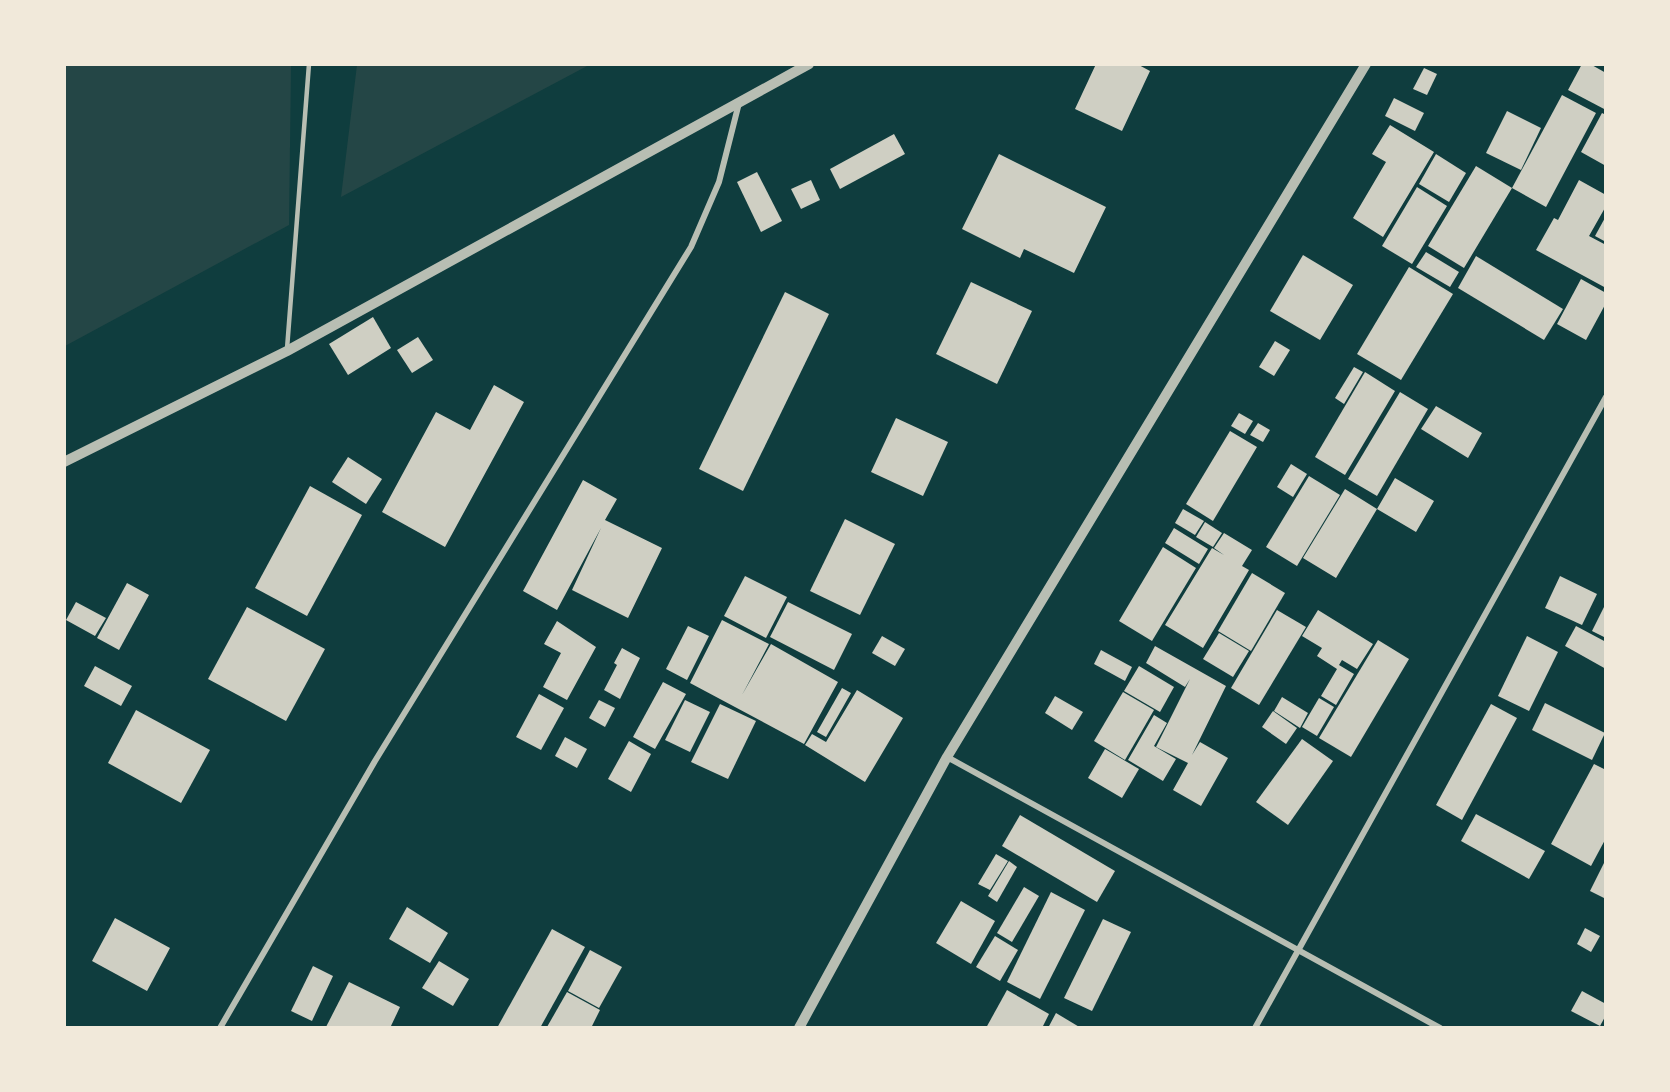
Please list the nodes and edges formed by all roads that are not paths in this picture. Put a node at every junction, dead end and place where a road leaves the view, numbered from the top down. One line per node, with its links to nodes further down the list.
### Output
1 (309, 64): 5 (lane)
2 (1366, 64): 8 (street)
3 (806, 65): 4 (street)
4 (739, 103): 5 (street); 10 (street)
5 (287, 351): 7 (street)
6 (1605, 397): 9 (street)
7 (64, 462)
8 (947, 757): 9 (street); 11 (street)
9 (1298, 948): 12 (street); 13 (street)
10 (220, 1028)
11 (799, 1028)
12 (1255, 1028)
13 (1440, 1028)

